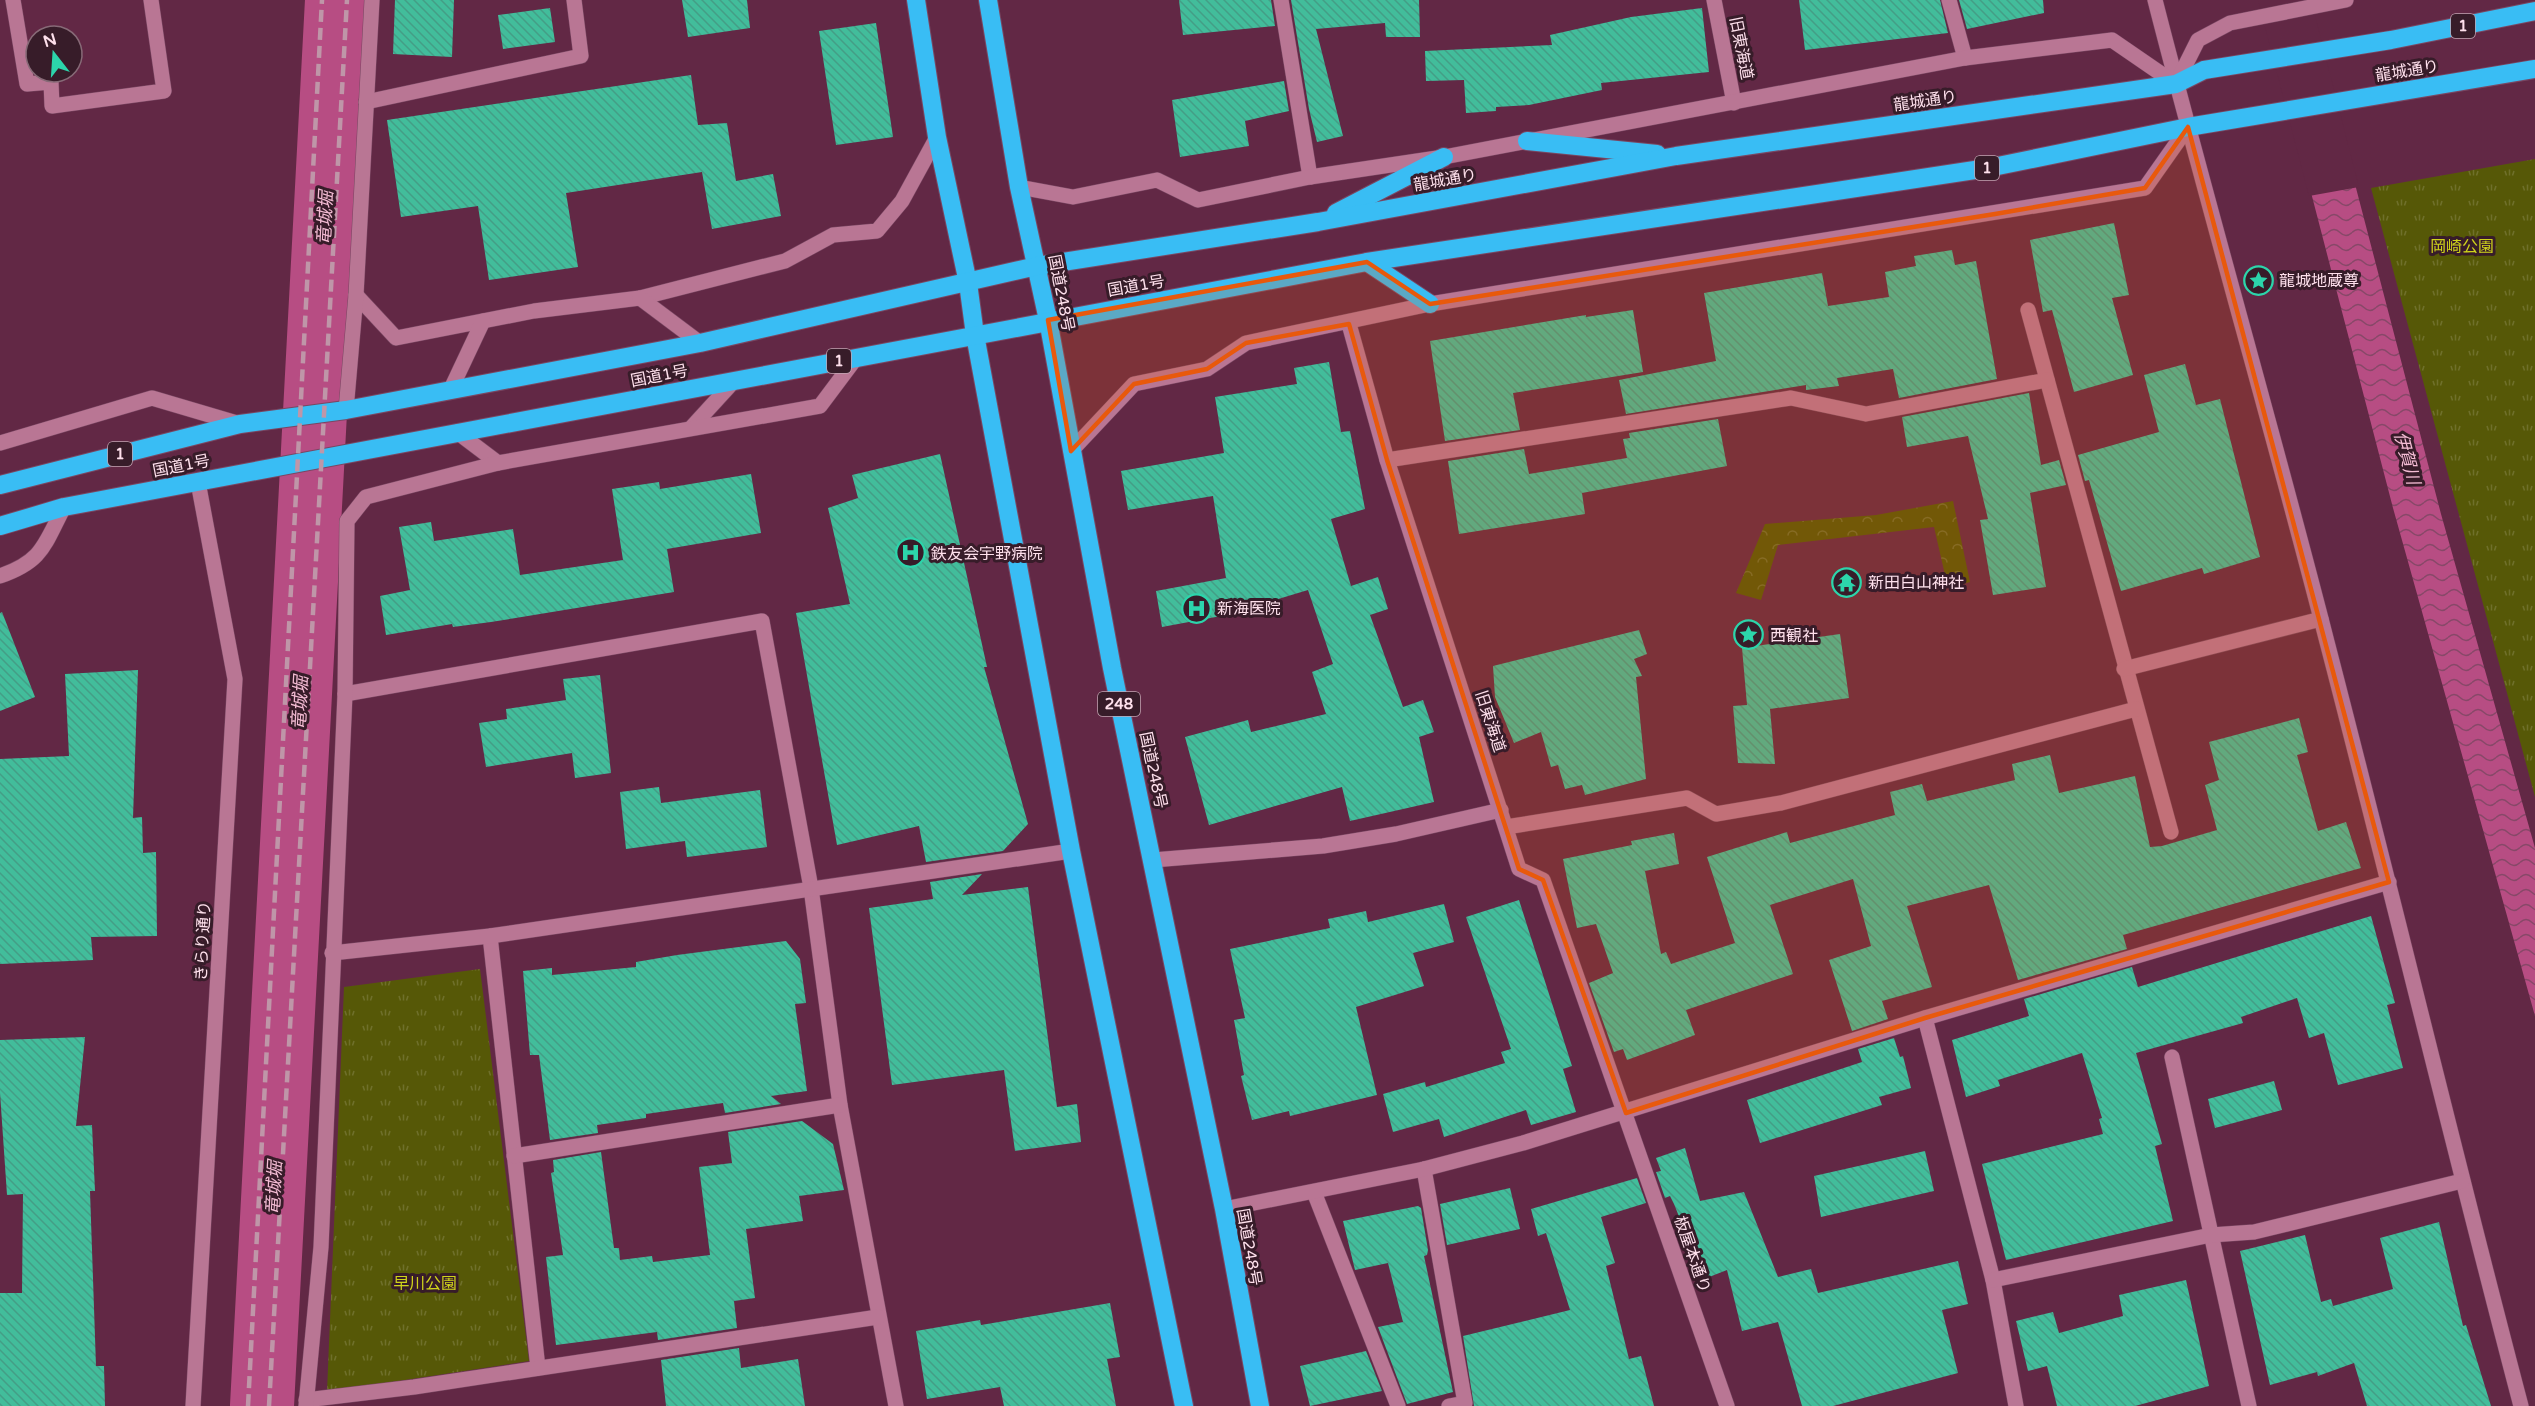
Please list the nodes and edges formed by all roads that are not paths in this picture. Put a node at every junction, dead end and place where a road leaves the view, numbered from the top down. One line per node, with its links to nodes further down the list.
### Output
1 (13, 0): 2 (street)
2 (151, 0)
3 (372, 0): 16 (street)
4 (574, 0): 16 (street)
5 (916, 0): 19 (highway)
6 (988, 0): 24 (highway, 国道248号 / 248)
7 (1281, 0): 23 (street)
8 (1714, 0): 17 (street, 旧東海道)
9 (1949, 0): 13 (street)
10 (2155, 0): 15 (street)
11 (2346, 0): 15 (street)
12 (2535, 11): 15 (highway, 龍城通り / 1)
13 (1965, 58): 15 (street); 17 (street)
14 (2535, 69): 18 (highway, 龍城通り / 1)
15 (2176, 84): 18 (street); 21 (highway, 龍城通り / 1)
16 (366, 102): 30 (street)
17 (1734, 103): 20 (street)
18 (2188, 128): 26 (highway, 龍城通り / 1); 32 (street); 56 (street)
19 (937, 138): 29 (highway); 31 (street)
20 (1527, 141): 21 (highway); 22 (street)
21 (1676, 156): 25 (highway, 龍城通り / 1)
22 (1444, 158): 23 (street); 25 (highway)
23 (1310, 177): 24 (street)
24 (1019, 186): 27 (highway, 国道248号 / 248)
25 (1318, 222): 27 (highway, 国道1号 / 1)
26 (1367, 262): 28 (highway, 龍城通り / 1); 32 (highway)
27 (1037, 266): 29 (highway, 国道1号 / 1); 34 (highway, 国道248号 / 248)
28 (1326, 271): 34 (highway, 国道1号 / 1)
29 (968, 283): 37 (highway); 38 (highway, 国道1号 / 1)
30 (356, 295): 35 (street); 43 (street)
31 (640, 298): 35 (street); 38 (street)
32 (1430, 304): 36 (street)
33 (2028, 310): 40 (street)
34 (1048, 320): 37 (highway, 国道1号 / 1); 48 (highway, 国道248号 / 248)
35 (483, 321): 42 (street)
36 (1349, 324): 48 (street); 49 (street, 旧東海道)
37 (975, 335): 39 (highway, 国道1号 / 1); 63 (highway)
38 (700, 343): 42 (highway, 国道1号 / 1)
39 (856, 358): 41 (highway, 国道1号 / 1); 45 (street)
40 (2047, 380): 49 (street); 57 (street)
41 (734, 381): 45 (street); 46 (highway, 国道1号 / 1)
42 (450, 391): 43 (highway, 国道1号 / 1)
43 (346, 410): 44 (highway, 国道1号 / 1)
44 (240, 424): 47 (street); 52 (highway, 国道1号 / 1)
45 (691, 428): 50 (street)
46 (457, 432): 50 (street); 51 (highway, 国道1号 / 1)
47 (0, 443)
48 (1071, 451): 64 (highway, 国道248号 / 248)
49 (1387, 460): 60 (street, 旧東海道)
50 (498, 462): 58 (street)
51 (198, 482): 53 (highway, 国道1号 / 1); 83 (street, きらり通り)
52 (0, 485)
53 (64, 507): 54 (highway, 国道1号 / 1); 55 (street)
54 (0, 526)
55 (0, 576)
56 (2321, 619): 57 (street); 65 (street)
57 (2124, 669): 59 (street)
58 (345, 694): 66 (street); 68 (street)
59 (2136, 709): 61 (street); 62 (street)
60 (1501, 810): 61 (street, 旧東海道); 64 (street)
61 (1506, 827): 72 (street, 旧東海道)
62 (2171, 832)
63 (1071, 851): 66 (street); 85 (highway)
64 (1153, 860): 77 (highway, 国道248号 / 248)
65 (2390, 882): 69 (street); 75 (street)
66 (811, 888): 67 (street); 71 (street)
67 (490, 936): 68 (street); 73 (street)
68 (332, 953): 82 (street)
69 (1925, 1018): 72 (street); 79 (street)
70 (2172, 1057): 78 (street)
71 (840, 1105): 73 (street); 80 (street)
72 (1626, 1113): 74 (street); 89 (street, 板屋本通り)
73 (514, 1156): 81 (street)
74 (1424, 1169): 76 (street); 88 (street)
75 (2462, 1181): 78 (street); 92 (street)
76 (1314, 1192): 77 (street); 87 (street)
77 (1224, 1209): 86 (highway, 国道248号 / 248)
78 (2211, 1235): 79 (street); 91 (street)
79 (1993, 1280): 90 (street)
80 (878, 1317): 81 (street); 84 (street)
81 (538, 1368): 82 (street)
82 (306, 1403)
83 (193, 1406)
84 (896, 1406)
85 (1184, 1406)
86 (1260, 1406)
87 (1398, 1406)
88 (1449, 1406)
89 (1727, 1406)
90 (2016, 1406)
91 (2249, 1406)
92 (2521, 1406)

